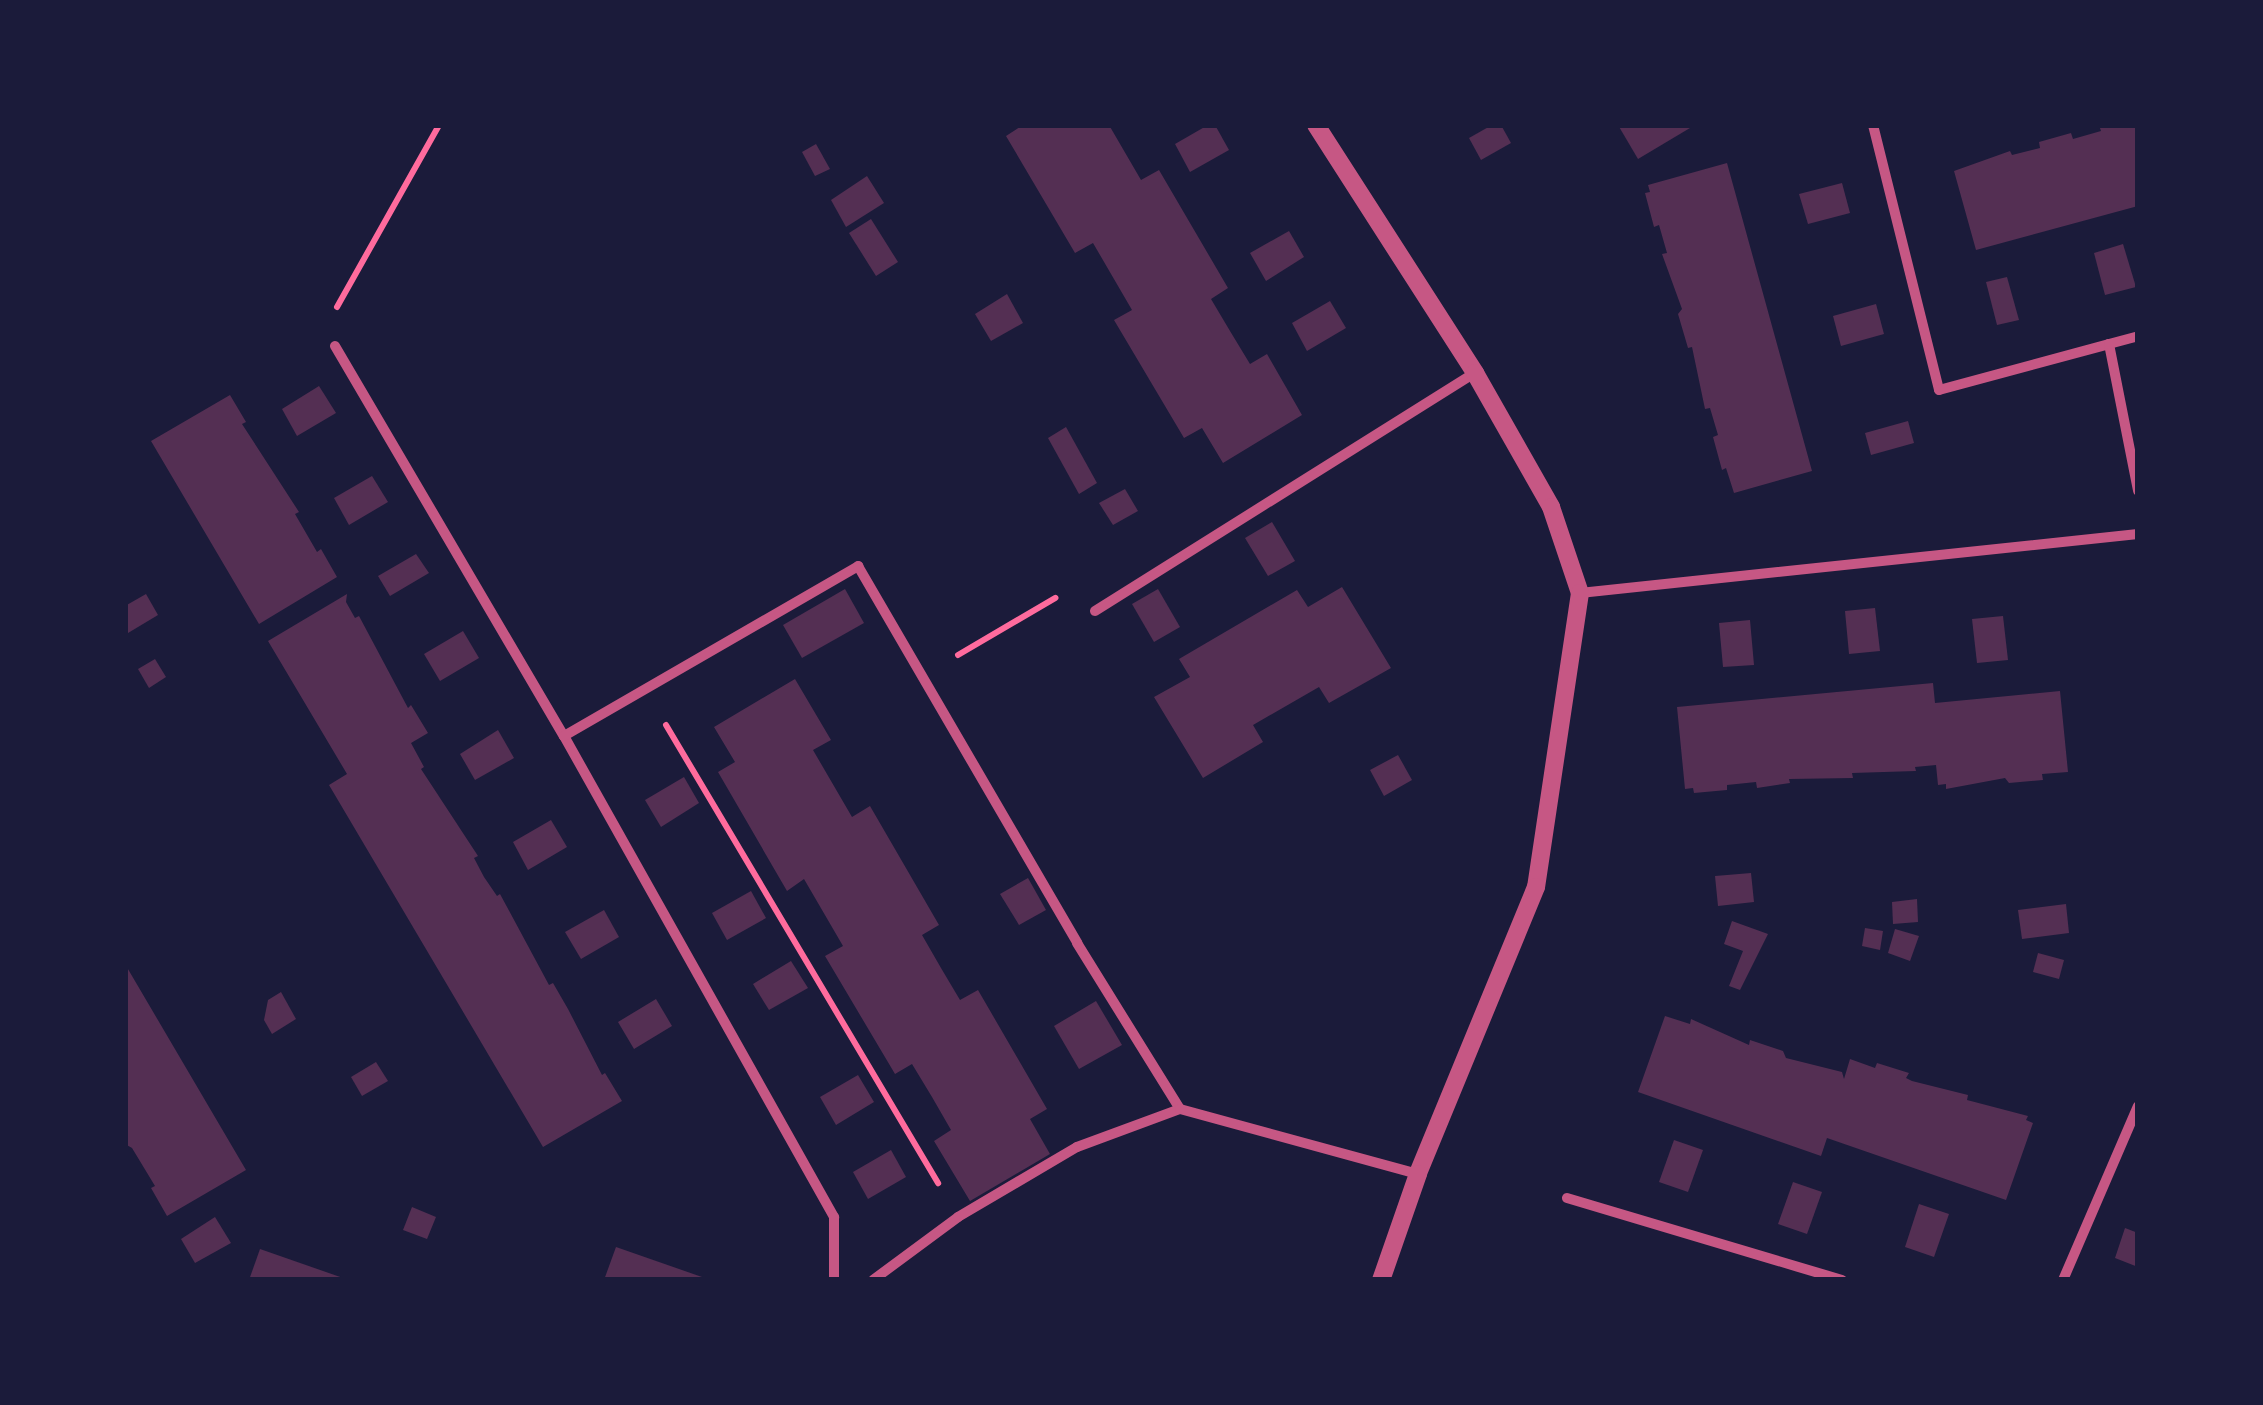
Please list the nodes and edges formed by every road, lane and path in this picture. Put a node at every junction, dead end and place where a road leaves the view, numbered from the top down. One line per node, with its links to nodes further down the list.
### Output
1 (438, 125): 6 (path)
2 (1316, 125): 7 (street)
3 (1873, 125): 5 (street)
4 (2138, 336): 5 (street)
5 (2109, 344): 8 (street)
6 (335, 346): 14 (street)
7 (1475, 374): 10 (street); 11 (street)
8 (2138, 491)
9 (2138, 534): 10 (street)
10 (1580, 594): 17 (street)
11 (1095, 610): 12 (path)
12 (922, 676): 13 (street); 16 (street)
13 (646, 690): 14 (street); 19 (path)
14 (564, 736): 20 (street)
15 (2138, 1106): 24 (street)
16 (1180, 1110): 17 (street); 19 (street)
17 (1418, 1174): 22 (street)
18 (1567, 1198): 23 (street)
19 (958, 1217): 21 (street)
20 (834, 1280)
21 (873, 1280)
22 (1381, 1280)
23 (1842, 1280)
24 (2063, 1280)

